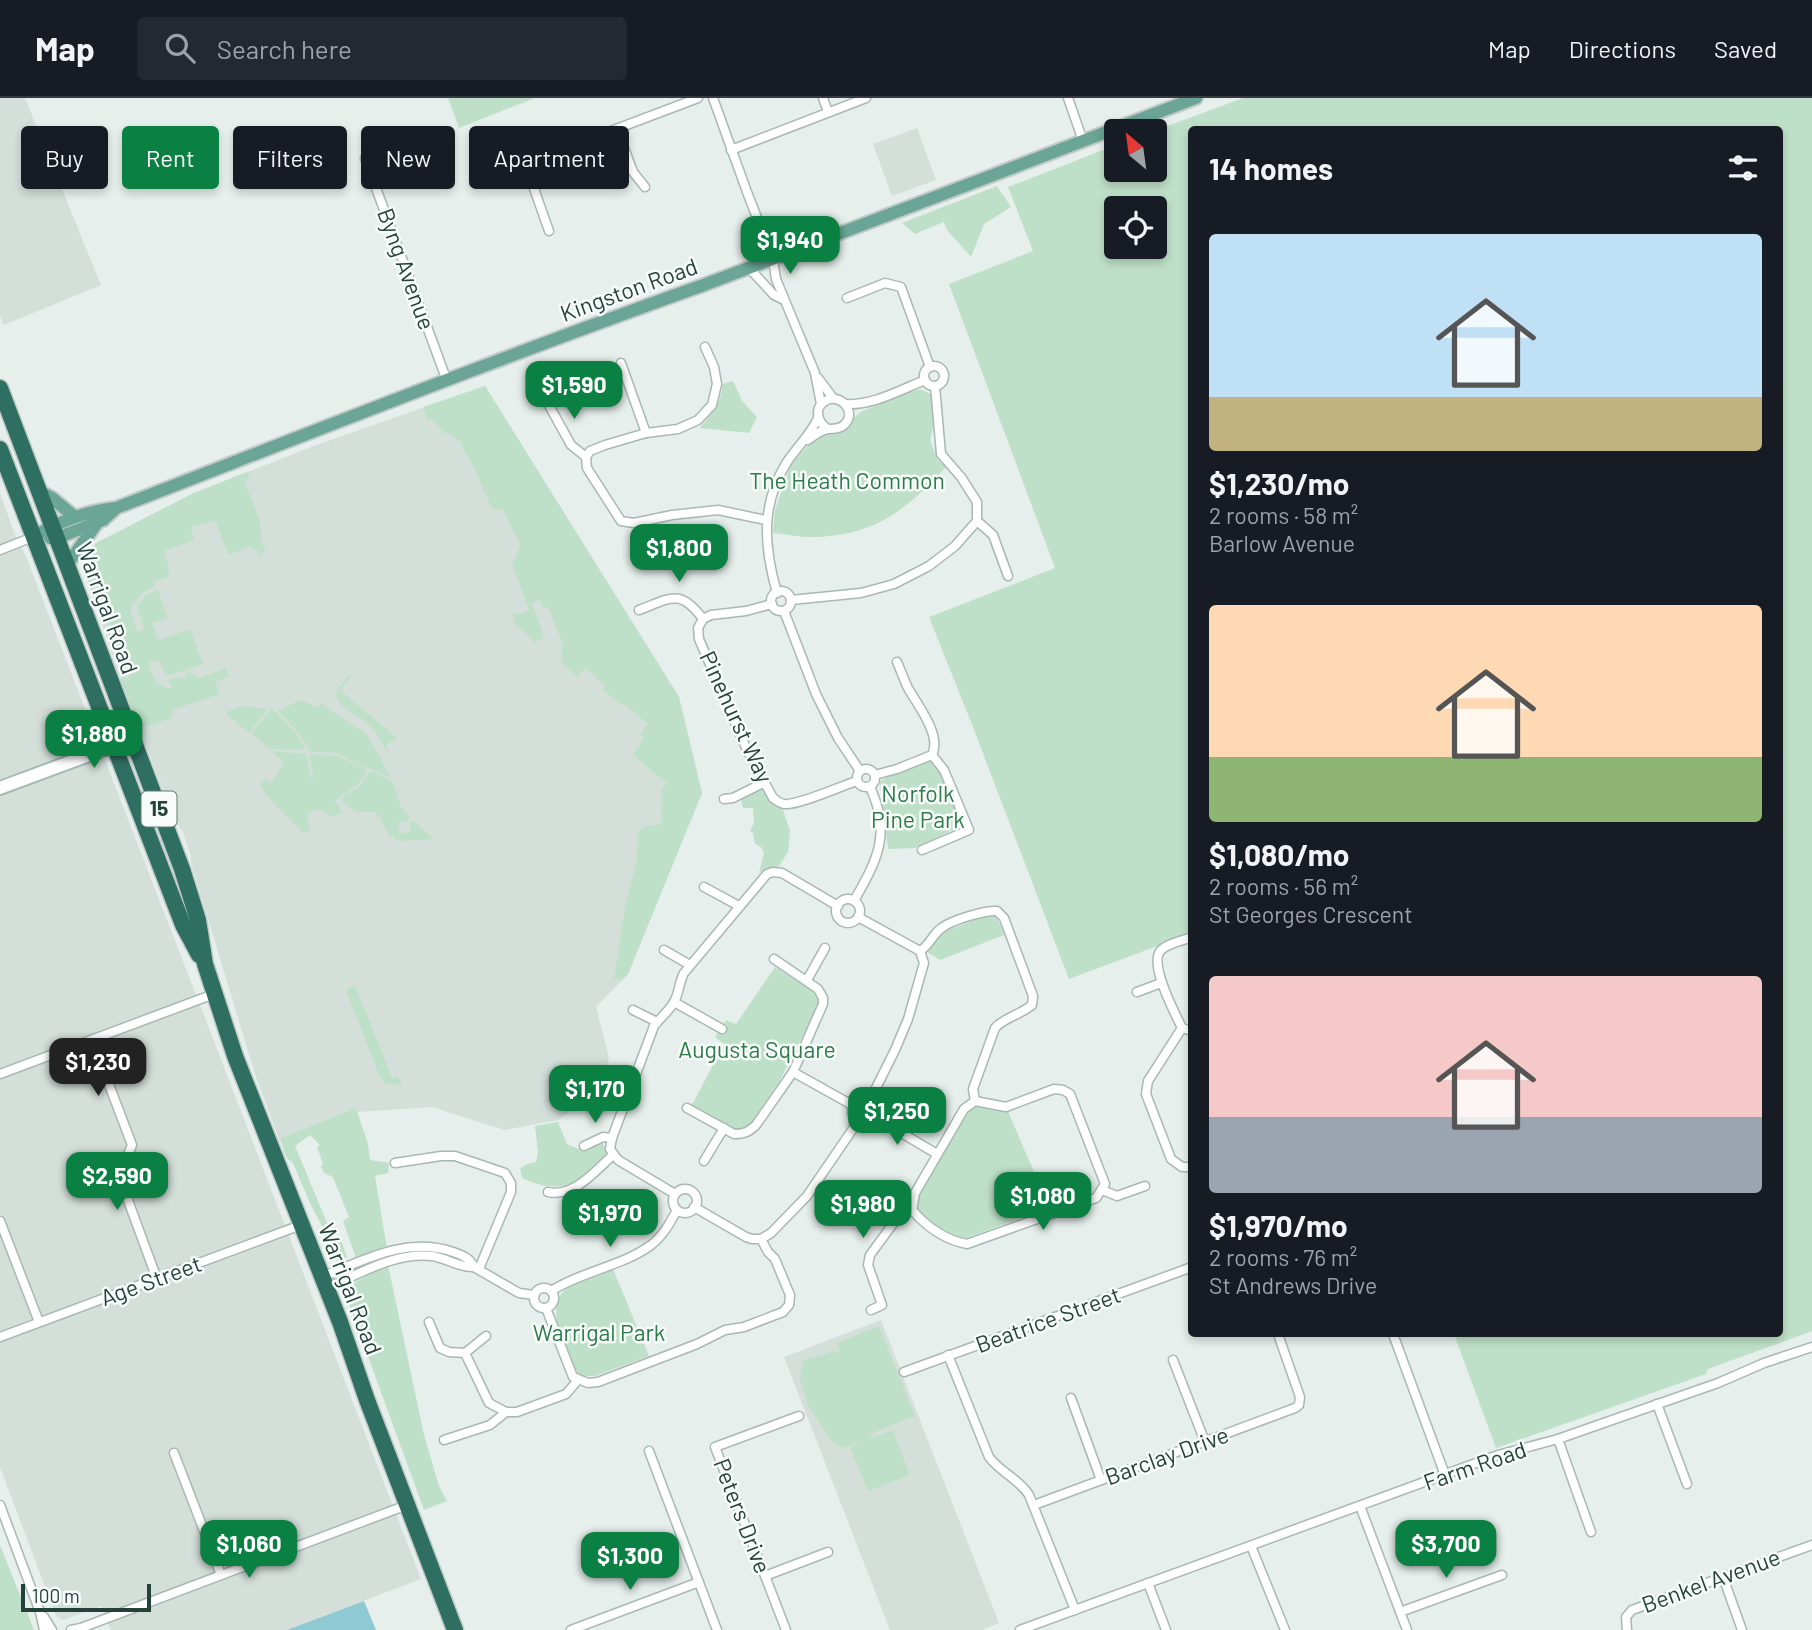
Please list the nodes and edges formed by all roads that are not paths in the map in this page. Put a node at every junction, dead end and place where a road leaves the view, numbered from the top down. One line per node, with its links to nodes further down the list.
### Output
1 (698, 98): 8 (street)
2 (713, 98): 10 (street)
3 (823, 98): 7 (street)
4 (866, 98): 7 (street)
5 (1068, 98): 9 (street)
6 (1192, 99): 9 (main road, Kingston Road)
7 (828, 112): 10 (street)
8 (625, 126)
9 (1083, 141): 16 (main road, Kingston Road)
10 (732, 150): 16 (street)
11 (629, 161): 12 (street)
12 (645, 187)
13 (376, 189): 25 (street, Byng Avenue)
14 (534, 189): 15 (street)
15 (549, 231)
16 (773, 259): 17 (main road, Kingston Road); 19 (street)
17 (749, 268): 19 (street); 25 (main road, Kingston Road)
18 (847, 298): 22 (street)
19 (784, 300): 23 (street)
20 (705, 347): 36 (street)
21 (621, 363): 36 (street)
22 (930, 367): 24 (street); 26 (street)
23 (814, 373): 29 (street); 31 (street)
24 (925, 380): 26 (street); 30 (street)
25 (447, 381): 41 (main road, Kingston Road)
26 (935, 386): 44 (street)
27 (0, 388): 40 (highway, Warrigal Road / 15)
28 (545, 398): 39 (street)
29 (833, 398): 31 (street); 32 (street)
30 (867, 402): 32 (street); 33 (street)
31 (821, 404): 34 (street)
32 (845, 404): 33 (street)
33 (849, 415): 35 (street)
34 (818, 418): 35 (street); 37 (street)
35 (828, 429): 37 (street)
36 (646, 433): 39 (street)
37 (800, 445): 43 (street)
38 (0, 449): 47 (highway, Warrigal Road / 15)
39 (586, 457): 43 (street)
40 (39, 491): 42 (main road); 46 (highway, Warrigal Road / 15)
41 (116, 508): 42 (main road, Kingston Road); 45 (main road, Kingston Road)
42 (75, 517): 46 (main road, Kingston Road)
43 (766, 520): 51 (street)
44 (977, 521): 50 (street); 52 (street)
45 (97, 523): 46 (main road, Kingston Road); 49 (main road)
46 (55, 532): 47 (main road, Kingston Road); 49 (highway, Warrigal Road / 15)
47 (33, 537): 48 (street); 59 (highway, Warrigal Road / 15)
48 (0, 550)
49 (67, 565): 58 (highway, Warrigal Road / 15)
50 (1008, 576)
51 (778, 593): 52 (street); 53 (street)
52 (791, 600): 55 (street)
53 (772, 604): 55 (street); 56 (street, Pinehurst Way)
54 (639, 610): 56 (street)
55 (785, 611): 61 (street)
56 (703, 620): 64 (street, Pinehurst Way)
57 (897, 662): 60 (street)
58 (132, 739): 59 (street); 79 (highway, Warrigal Road / 15)
59 (113, 745): 66 (street); 79 (highway, Warrigal Road / 15)
60 (932, 755): 62 (street); 68 (street)
61 (860, 771): 62 (street); 63 (street)
62 (875, 775): 65 (street)
63 (857, 781): 64 (street, Pinehurst Way); 65 (street)
64 (765, 782): 67 (street)
65 (870, 787): 70 (street)
66 (0, 788)
67 (723, 799)
68 (922, 850)
69 (704, 887): 71 (street)
70 (854, 901): 72 (street); 73 (street)
71 (739, 906): 72 (street); 80 (street)
72 (838, 906): 73 (street)
73 (858, 917): 77 (street)
74 (1188, 938): 82 (street)
75 (825, 948): 81 (street)
76 (664, 950): 80 (street)
77 (920, 951): 94 (street); 95 (street)
78 (774, 959): 81 (street)
79 (205, 964): 84 (highway, Warrigal Road / 15)
80 (690, 965): 85 (street)
81 (807, 980): 92 (street)
82 (1161, 982): 83 (street); 88 (street)
83 (1137, 992)
84 (214, 994): 91 (street); 116 (highway, Warrigal Road / 15)
85 (674, 1002): 87 (street); 89 (street)
86 (633, 1010): 87 (street)
87 (657, 1022): 101 (street)
88 (1182, 1028): 90 (street); 107 (street)
89 (722, 1029)
90 (1188, 1030)
91 (92, 1040): 93 (street); 120 (street)
92 (793, 1072): 96 (street); 100 (street)
93 (0, 1074)
94 (975, 1101): 103 (street); 109 (street)
95 (869, 1102): 96 (street); 98 (street)
96 (854, 1106): 99 (street)
97 (687, 1108): 100 (street)
98 (873, 1116): 99 (street); 103 (street)
99 (859, 1120): 117 (street)
100 (723, 1128): 105 (street)
101 (612, 1138): 102 (street); 104 (street)
102 (584, 1146)
103 (936, 1154): 114 (street)
104 (613, 1155): 110 (street); 111 (street)
105 (704, 1161)
106 (395, 1163): 118 (street)
107 (1188, 1167)
108 (1145, 1185): 109 (street)
109 (1102, 1190): 114 (street)
110 (548, 1192)
111 (675, 1194): 112 (street); 113 (street)
112 (694, 1207): 113 (street); 117 (street)
113 (677, 1210): 122 (street)
114 (912, 1210): 125 (street)
115 (0, 1221): 126 (street)
116 (301, 1225): 120 (street, Age Street); 121 (highway, Warrigal Road / 15)
117 (761, 1239): 137 (street)
118 (477, 1268): 121 (street); 123 (street)
119 (1188, 1268): 134 (street, Beatrice Street)
120 (157, 1279): 126 (street, Age Street)
121 (324, 1283): 154 (highway, Warrigal Road / 15)
122 (551, 1291): 123 (street); 124 (street)
123 (534, 1295): 124 (street)
124 (546, 1308): 137 (street)
125 (871, 1310)
126 (39, 1322): 129 (street, Age Street)
127 (429, 1322): 133 (street)
128 (486, 1336): 133 (street)
129 (0, 1337)
130 (1279, 1337): 139 (street)
131 (1394, 1337): 149 (street)
132 (1812, 1347): 140 (street, Farm Road)
133 (465, 1353): 142 (street)
134 (948, 1355): 136 (street, Beatrice Street); 152 (street)
135 (1173, 1360): 146 (street)
136 (904, 1372)
137 (578, 1380): 142 (street)
138 (1071, 1398): 150 (street)
139 (1299, 1404): 141 (street); 146 (street, Barclay Drive)
140 (1657, 1404): 144 (street, Farm Road); 151 (street)
141 (1309, 1408)
142 (506, 1412): 145 (street)
143 (799, 1416): 162 (street, Peters Drive)
144 (1558, 1439): 149 (street, Farm Road); 156 (street)
145 (444, 1440)
146 (1205, 1442): 150 (street, Barclay Drive)
147 (649, 1451): 164 (street)
148 (174, 1453): 160 (street)
149 (1446, 1475): 155 (street, Farm Road)
150 (1101, 1480): 152 (street, Barclay Drive)
151 (1688, 1484)
152 (1034, 1504): 166 (street)
153 (0, 1505): 167 (street)
154 (407, 1505): 160 (street); 173 (highway, Warrigal Road / 15)
155 (1360, 1506): 158 (street, Farm Road); 168 (street)
156 (1591, 1532)
157 (1812, 1545): 163 (street, Benkel Avenue)
158 (1251, 1546): 165 (street, Farm Road); 179 (street)
159 (828, 1552): 162 (street)
160 (221, 1575): 169 (street)
161 (1502, 1575): 168 (street)
162 (765, 1576): 176 (street, Peters Drive)
163 (1723, 1577): 181 (street, Benkel Avenue); 182 (street)
164 (699, 1582): 174 (street); 175 (street)
165 (1148, 1583): 166 (street, Farm Road); 178 (street)
166 (1074, 1610): 177 (street, Farm Road)
167 (40, 1612): 170 (street); 171 (street)
168 (1401, 1612): 180 (street)
169 (79, 1629): 172 (street)
170 (44, 1630)
171 (52, 1630)
172 (71, 1630)
173 (455, 1630)
174 (571, 1630)
175 (717, 1630)
176 (786, 1630)
177 (1020, 1630)
178 (1166, 1630)
179 (1285, 1630)
180 (1407, 1630)
181 (1628, 1630)
182 (1742, 1630)

